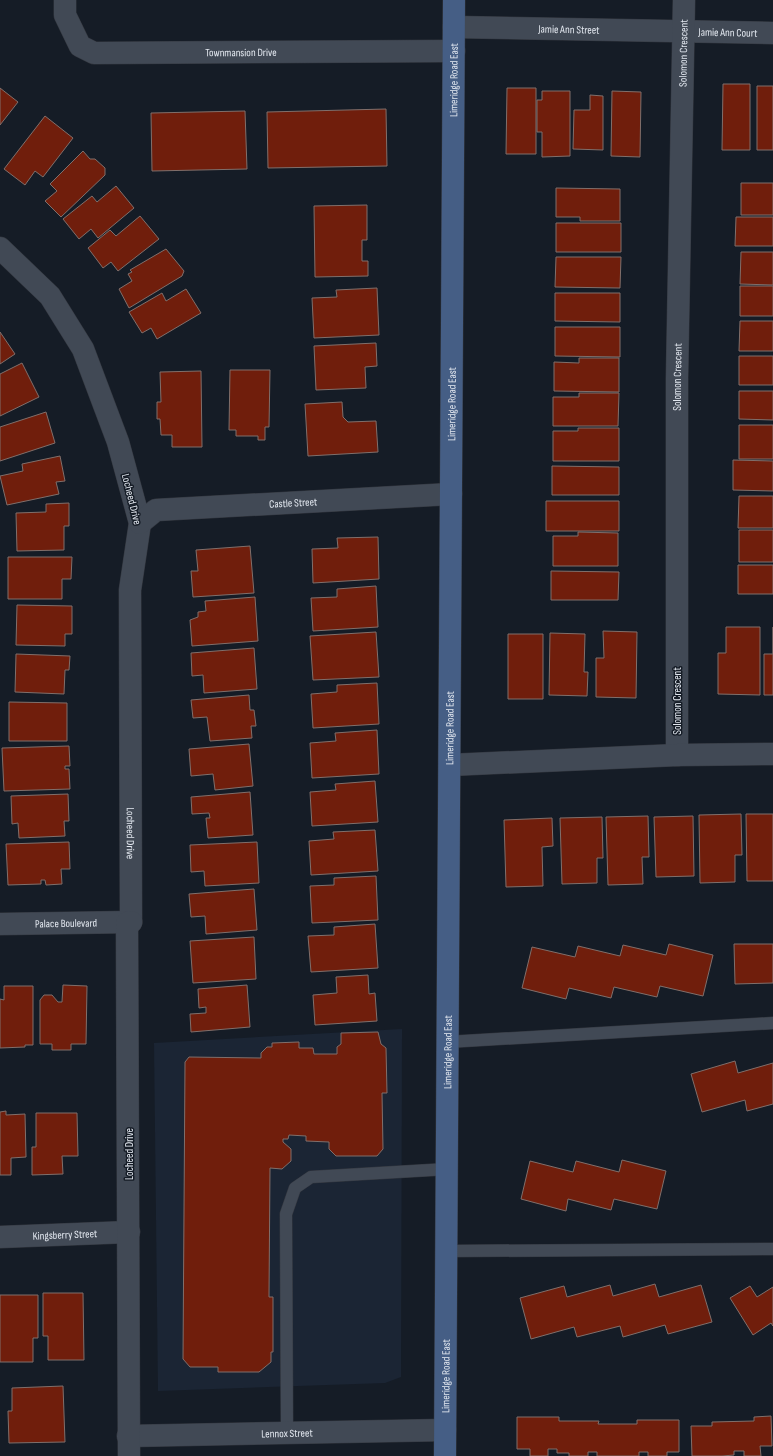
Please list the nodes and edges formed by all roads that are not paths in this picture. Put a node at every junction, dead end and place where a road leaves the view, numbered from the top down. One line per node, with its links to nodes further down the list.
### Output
1 (65, 0): 7 (street, Townmansion Drive)
2 (454, 0): 4 (street, Limeridge Road East)
3 (684, 0): 5 (street, Solomon Crescent)
4 (454, 27): 5 (street, Jamie Ann Street); 7 (street, Limeridge Road East)
5 (683, 32): 6 (street, Jamie Ann Court); 12 (street, Solomon Crescent)
6 (773, 33)
7 (454, 51): 9 (street, Limeridge Road East)
8 (0, 248): 10 (street, Locheed Drive)
9 (451, 494): 10 (street, Castle Street); 13 (street, Limeridge Road East)
10 (140, 523): 14 (street, Locheed Drive)
11 (773, 754): 12 (street)
12 (677, 755): 13 (street)
13 (450, 765): 17 (street, Limeridge Road East)
14 (132, 922): 15 (street, Palace Boulevard); 19 (street, Locheed Drive)
15 (0, 924)
16 (773, 1023): 17 (lane)
17 (447, 1042): 18 (street, Limeridge Road East)
18 (448, 1169): 22 (street, Limeridge Road East); 24 (lane)
19 (129, 1232): 20 (street, Kingsberry Street); 25 (street, Locheed Drive)
20 (0, 1237)
21 (773, 1249): 22 (lane)
22 (448, 1251): 23 (street, Limeridge Road East)
23 (445, 1430): 24 (street, Lennox Street); 26 (street, Limeridge Road East)
24 (287, 1432): 25 (street, Lennox Street)
25 (128, 1446)
26 (446, 1456)

